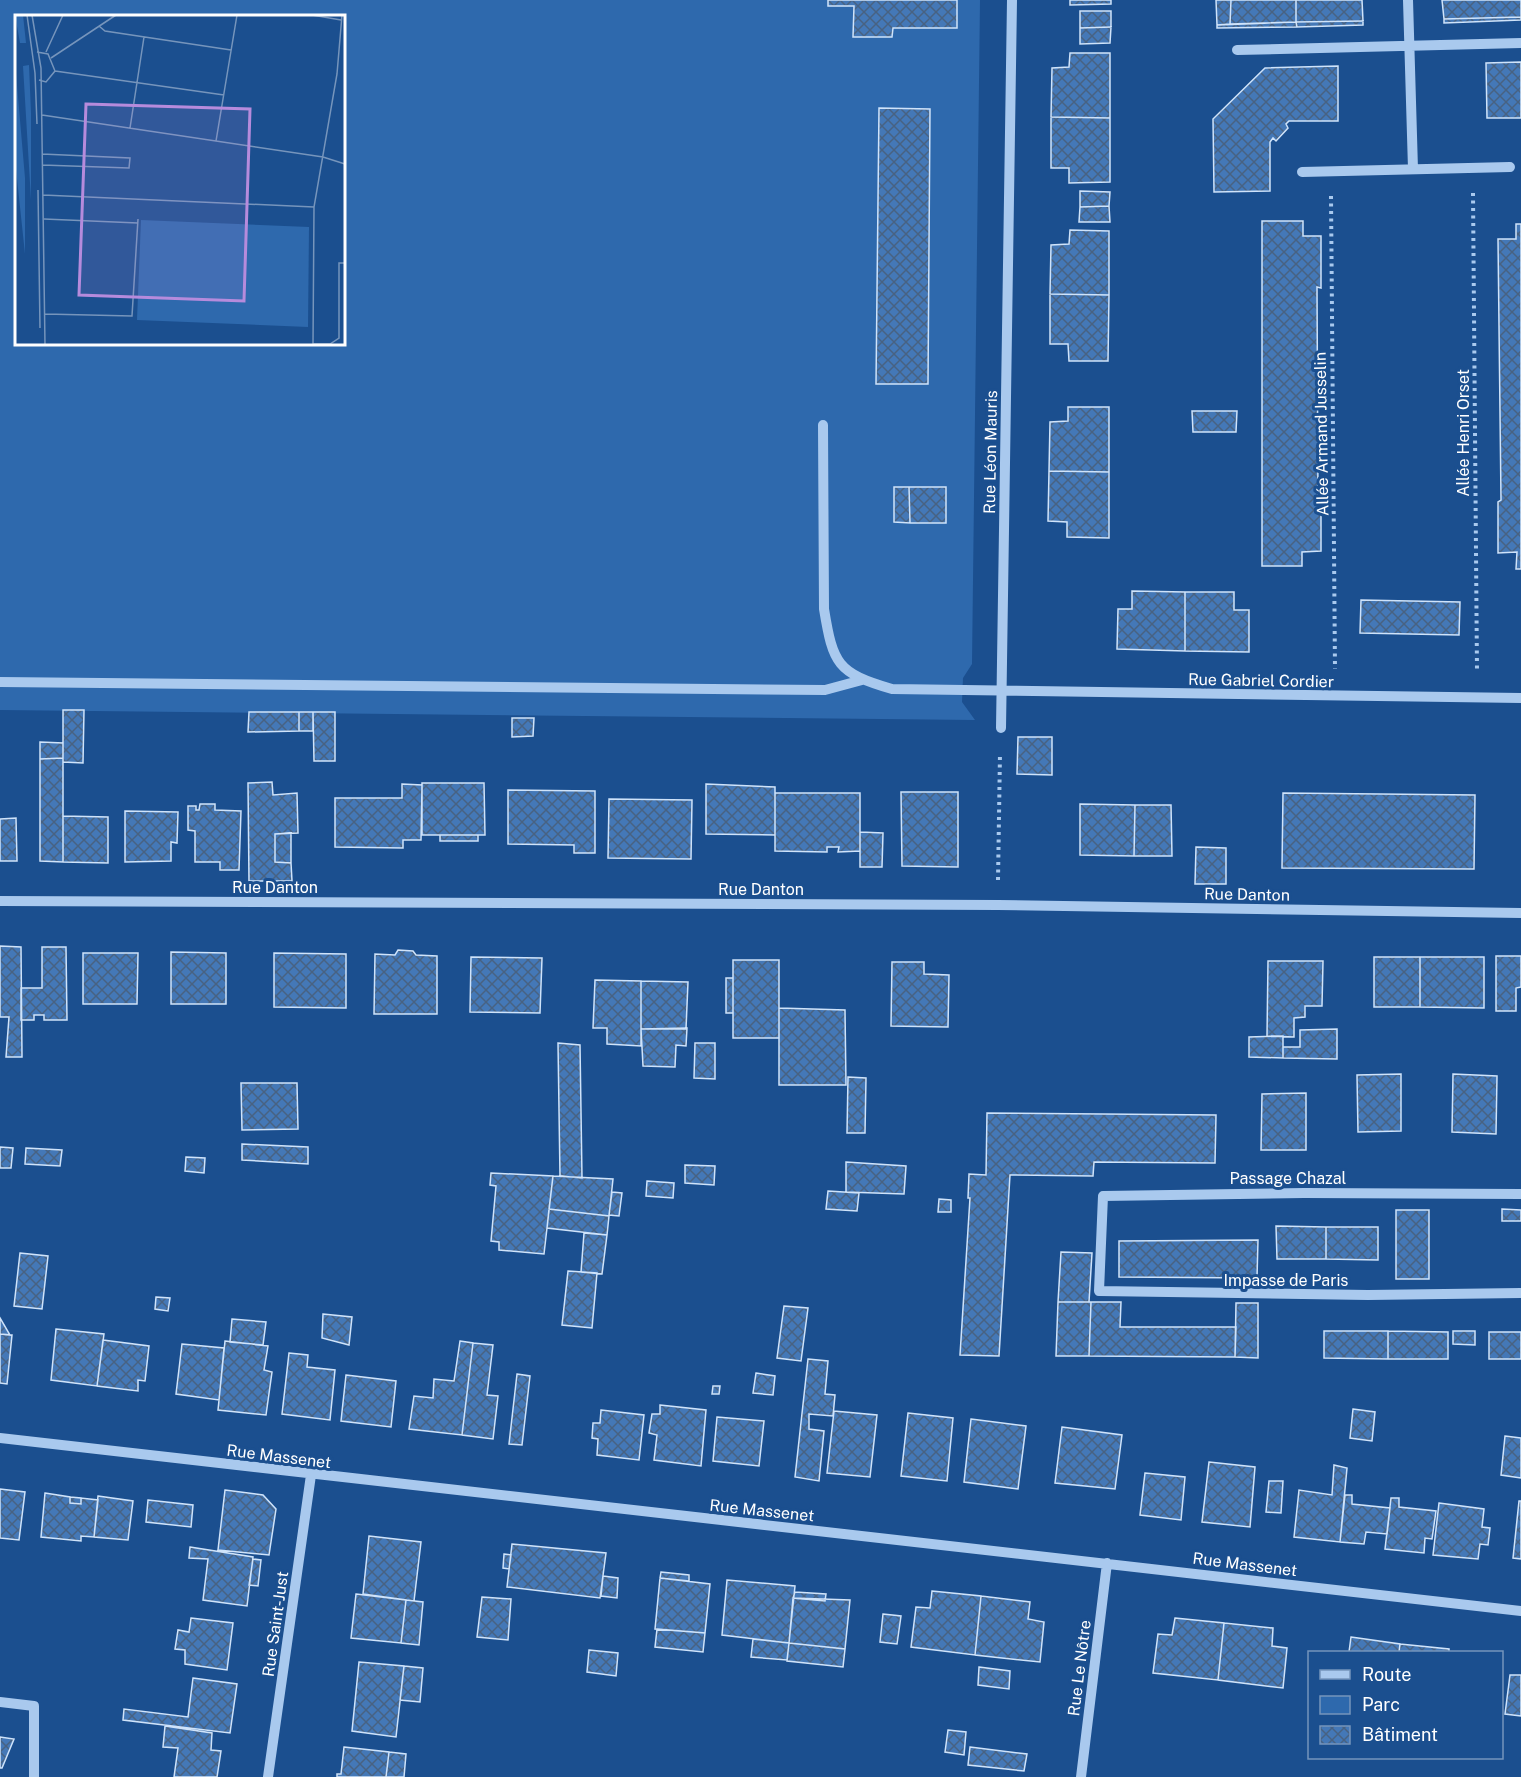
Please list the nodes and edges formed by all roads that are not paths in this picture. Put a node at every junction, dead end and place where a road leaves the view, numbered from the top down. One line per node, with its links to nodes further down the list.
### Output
1 (1012, 0): 12 (street, Rue Léon Mauris)
2 (1408, 0): 4 (street)
3 (1521, 42): 4 (street)
4 (1409, 46): 5 (street); 7 (street)
5 (1237, 50)
6 (1510, 167): 7 (street)
7 (1413, 169): 8 (street)
8 (1302, 172)
9 (824, 425): 10 (street)
10 (862, 680): 11 (street); 12 (street, Rue Gabriel Cordier)
11 (0, 682)
12 (1001, 691): 13 (street, Rue Gabriel Cordier); 14 (street, Rue Léon Mauris)
13 (1521, 698)
14 (1001, 728)
15 (0, 901): 16 (street, Rue Danton)
16 (1521, 913)
17 (1521, 1194): 18 (street, Passage Chazal)
18 (1101, 1243): 19 (street, Impasse de Paris)
19 (1521, 1293)
20 (0, 1438): 21 (street, Rue Massenet)
21 (311, 1475): 22 (street, Rue Massenet); 26 (street, Rue Saint-Just)
22 (1107, 1563): 23 (street, Rue Massenet); 27 (street, Rue Le Nôtre)
23 (1521, 1611)
24 (0, 1702): 25 (street)
25 (34, 1777)
26 (268, 1777)
27 (1081, 1777)

